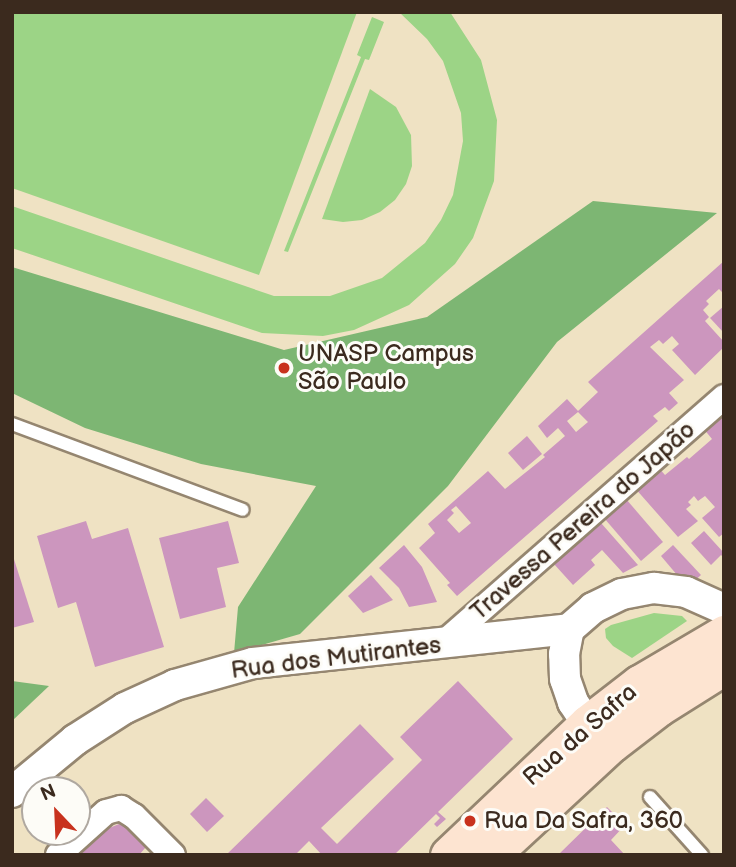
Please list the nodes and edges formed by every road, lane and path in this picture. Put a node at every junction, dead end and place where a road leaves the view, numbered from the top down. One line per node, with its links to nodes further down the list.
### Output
1 (724, 397): 7 (street, Travessa Pereira do Japão)
2 (12, 425): 3 (lane)
3 (243, 510)
4 (724, 610): 5 (street)
5 (569, 629): 7 (street, Rua dos Mutirantes); 9 (street)
6 (724, 633): 9 (main road, Rua da Safra)
7 (442, 644): 10 (street, Rua dos Mutirantes)
8 (724, 667): 9 (main road)
9 (600, 734): 14 (main road, Rua da Safra); 15 (main road, Rua da Safra)
10 (12, 792)
11 (650, 797): 16 (lane)
12 (58, 855): 13 (street)
13 (173, 855)
14 (449, 855)
15 (492, 855)
16 (702, 855)

